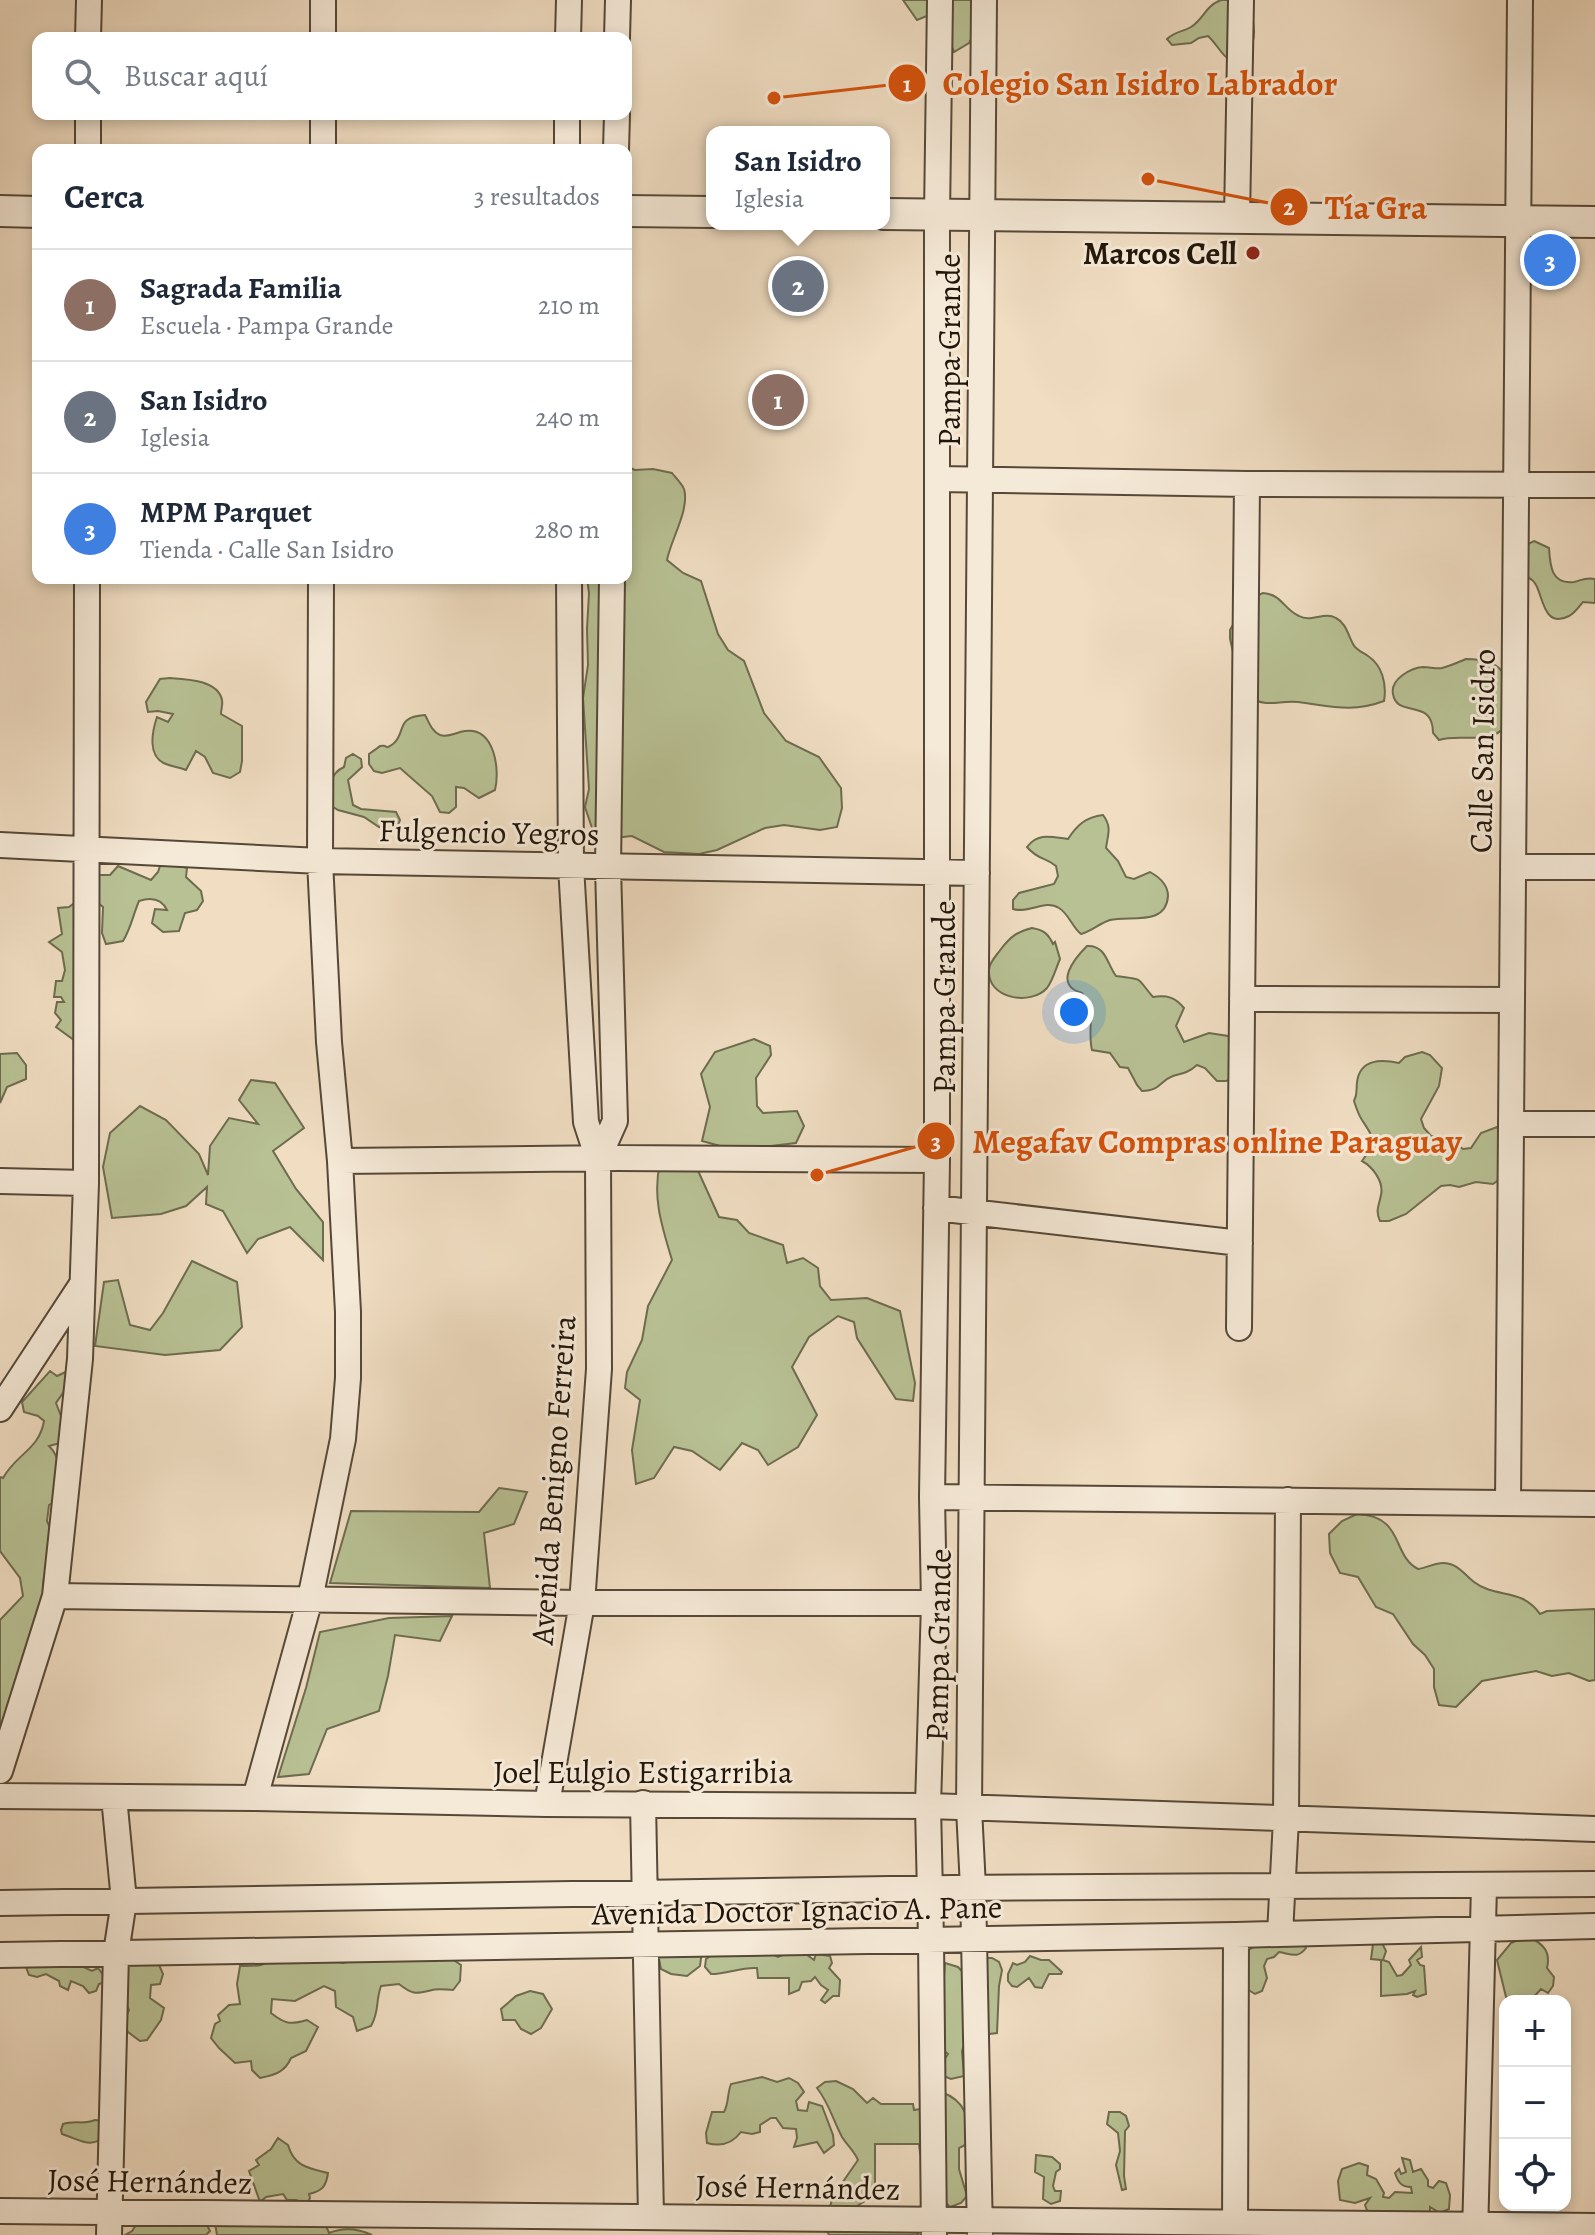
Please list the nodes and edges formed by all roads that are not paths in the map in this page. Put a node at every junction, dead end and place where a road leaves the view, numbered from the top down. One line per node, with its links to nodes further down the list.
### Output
1 (89, 0): 9 (street)
2 (323, 0): 10 (street)
3 (569, 0): 11 (street)
4 (618, 0): 12 (street)
5 (940, 0): 13 (street, Pampa Grande)
6 (984, 0): 14 (street, Pampa Grande)
7 (1241, 0): 30 (street)
8 (1520, 0): 31 (street, Calle San Isidro)
9 (88, 32)
10 (323, 32)
11 (568, 32)
12 (617, 32)
13 (939, 68): 14 (street); 28 (street, Pampa Grande)
14 (983, 69): 29 (street, Pampa Grande)
15 (88, 120): 19 (street)
16 (323, 120): 20 (street)
17 (567, 120): 21 (street)
18 (617, 120): 22 (street)
19 (88, 144)
20 (323, 144)
21 (567, 144)
22 (616, 144)
23 (0, 211): 25 (street)
24 (632, 211): 26 (street)
25 (32, 212)
26 (706, 212)
27 (890, 214): 28 (street)
28 (937, 215): 29 (street); 33 (street, Pampa Grande)
29 (981, 215): 30 (street); 34 (street, Pampa Grande)
30 (1237, 218): 31 (street)
31 (1518, 221): 32 (street); 36 (street, Calle San Isidro)
32 (1595, 222)
33 (938, 479): 34 (street); 49 (street, Pampa Grande)
34 (981, 480): 35 (street); 50 (street, Pampa Grande)
35 (1247, 484): 36 (street); 51 (street)
36 (1517, 485): 37 (street); 47 (street, Calle San Isidro)
37 (1595, 485)
38 (87, 584): 43 (street)
39 (321, 584): 44 (street)
40 (569, 584): 45 (street, Avenida Benigno Ferreira)
41 (612, 584): 46 (street, Avenida Benigno Ferreira)
42 (0, 845): 43 (street, Fulgencio Yegros)
43 (87, 849): 44 (street, Fulgencio Yegros); 59 (street)
44 (320, 861): 45 (street, Fulgencio Yegros); 57 (street)
45 (571, 866): 46 (street, Fulgencio Yegros); 55 (street, Avenida Benigno Ferreira)
46 (608, 867): 49 (street, Fulgencio Yegros); 55 (street, Avenida Benigno Ferreira)
47 (1513, 867): 48 (street); 52 (street, Calle San Isidro)
48 (1595, 867)
49 (938, 873): 50 (street, Fulgencio Yegros); 56 (street, Pampa Grande)
50 (977, 873): 61 (street, Pampa Grande)
51 (1242, 999): 52 (street); 62 (street)
52 (1512, 1000): 53 (street, Calle San Isidro)
53 (1511, 1124): 54 (street); 69 (street, Calle San Isidro)
54 (1595, 1124)
55 (598, 1159): 56 (street); 57 (street); 73 (street, Avenida Benigno Ferreira)
56 (937, 1160): 60 (street, Pampa Grande)
57 (340, 1161): 72 (street)
58 (0, 1181): 59 (street)
59 (86, 1183): 63 (street)
60 (936, 1208): 61 (street); 66 (street, Pampa Grande)
61 (975, 1213): 62 (street); 67 (street, Pampa Grande)
62 (1240, 1243): 64 (street)
63 (82, 1284): 65 (street); 71 (street)
64 (1239, 1328)
65 (0, 1409)
66 (932, 1497): 67 (street); 74 (street, Pampa Grande)
67 (972, 1497): 68 (street); 82 (street, Pampa Grande)
68 (1288, 1500): 69 (street); 83 (street)
69 (1508, 1503): 70 (street)
70 (1595, 1504)
71 (55, 1596): 72 (street); 75 (street)
72 (310, 1599): 73 (street); 78 (street)
73 (582, 1603): 74 (street); 80 (street, Avenida Benigno Ferreira)
74 (934, 1603): 81 (street, Pampa Grande)
75 (0, 1771)
76 (0, 1796): 77 (street, Joel Eulgio Estigarribia)
77 (114, 1797): 78 (street, Joel Eulgio Estigarribia); 91 (street)
78 (255, 1798): 80 (street, Joel Eulgio Estigarribia)
79 (643, 1803): 80 (street, Joel Eulgio Estigarribia); 81 (street, Joel Eulgio Estigarribia); 90 (street)
80 (547, 1804)
81 (928, 1806): 82 (street, Joel Eulgio Estigarribia); 88 (street, Pampa Grande)
82 (969, 1808): 83 (street, Joel Eulgio Estigarribia); 89 (street, Pampa Grande)
83 (1286, 1819): 84 (street, Joel Eulgio Estigarribia); 87 (street)
84 (1595, 1829)
85 (1595, 1884): 86 (street, Avenida Doctor Ignacio A. Pane)
86 (1484, 1886): 87 (street, Avenida Doctor Ignacio A. Pane); 94 (street)
87 (1282, 1887): 89 (street, Avenida Doctor Ignacio A. Pane); 95 (street)
88 (930, 1888): 89 (street, Avenida Doctor Ignacio A. Pane); 90 (street, Avenida Doctor Ignacio A. Pane); 98 (street, Pampa Grande)
89 (973, 1888): 97 (street, Pampa Grande)
90 (646, 1893): 91 (street, Avenida Doctor Ignacio A. Pane); 99 (street)
91 (124, 1901): 92 (street, Avenida Doctor Ignacio A. Pane); 100 (street)
92 (0, 1903)
93 (1595, 1926): 94 (street, Avenida Doctor Ignacio A. Pane)
94 (1484, 1929): 95 (street, Avenida Doctor Ignacio A. Pane); 109 (street)
95 (1280, 1934): 96 (street, Avenida Doctor Ignacio A. Pane)
96 (1236, 1935): 97 (street, Avenida Doctor Ignacio A. Pane); 108 (street)
97 (974, 1939): 98 (street, Avenida Doctor Ignacio A. Pane); 107 (street, Pampa Grande)
98 (931, 1940): 99 (street, Avenida Doctor Ignacio A. Pane); 106 (street, Pampa Grande)
99 (647, 1945): 100 (street, Avenida Doctor Ignacio A. Pane); 103 (street)
100 (116, 1953): 101 (street, Avenida Doctor Ignacio A. Pane); 104 (street)
101 (0, 1955)
102 (0, 2211): 104 (street, José Hernández)
103 (651, 2217): 104 (street, José Hernández); 106 (street, José Hernández)
104 (110, 2224)
105 (1595, 2226): 109 (street, José Hernández)
106 (934, 2228): 107 (street, José Hernández)
107 (980, 2228): 108 (street, José Hernández)
108 (1235, 2229): 109 (street, José Hernández)
109 (1476, 2230)

